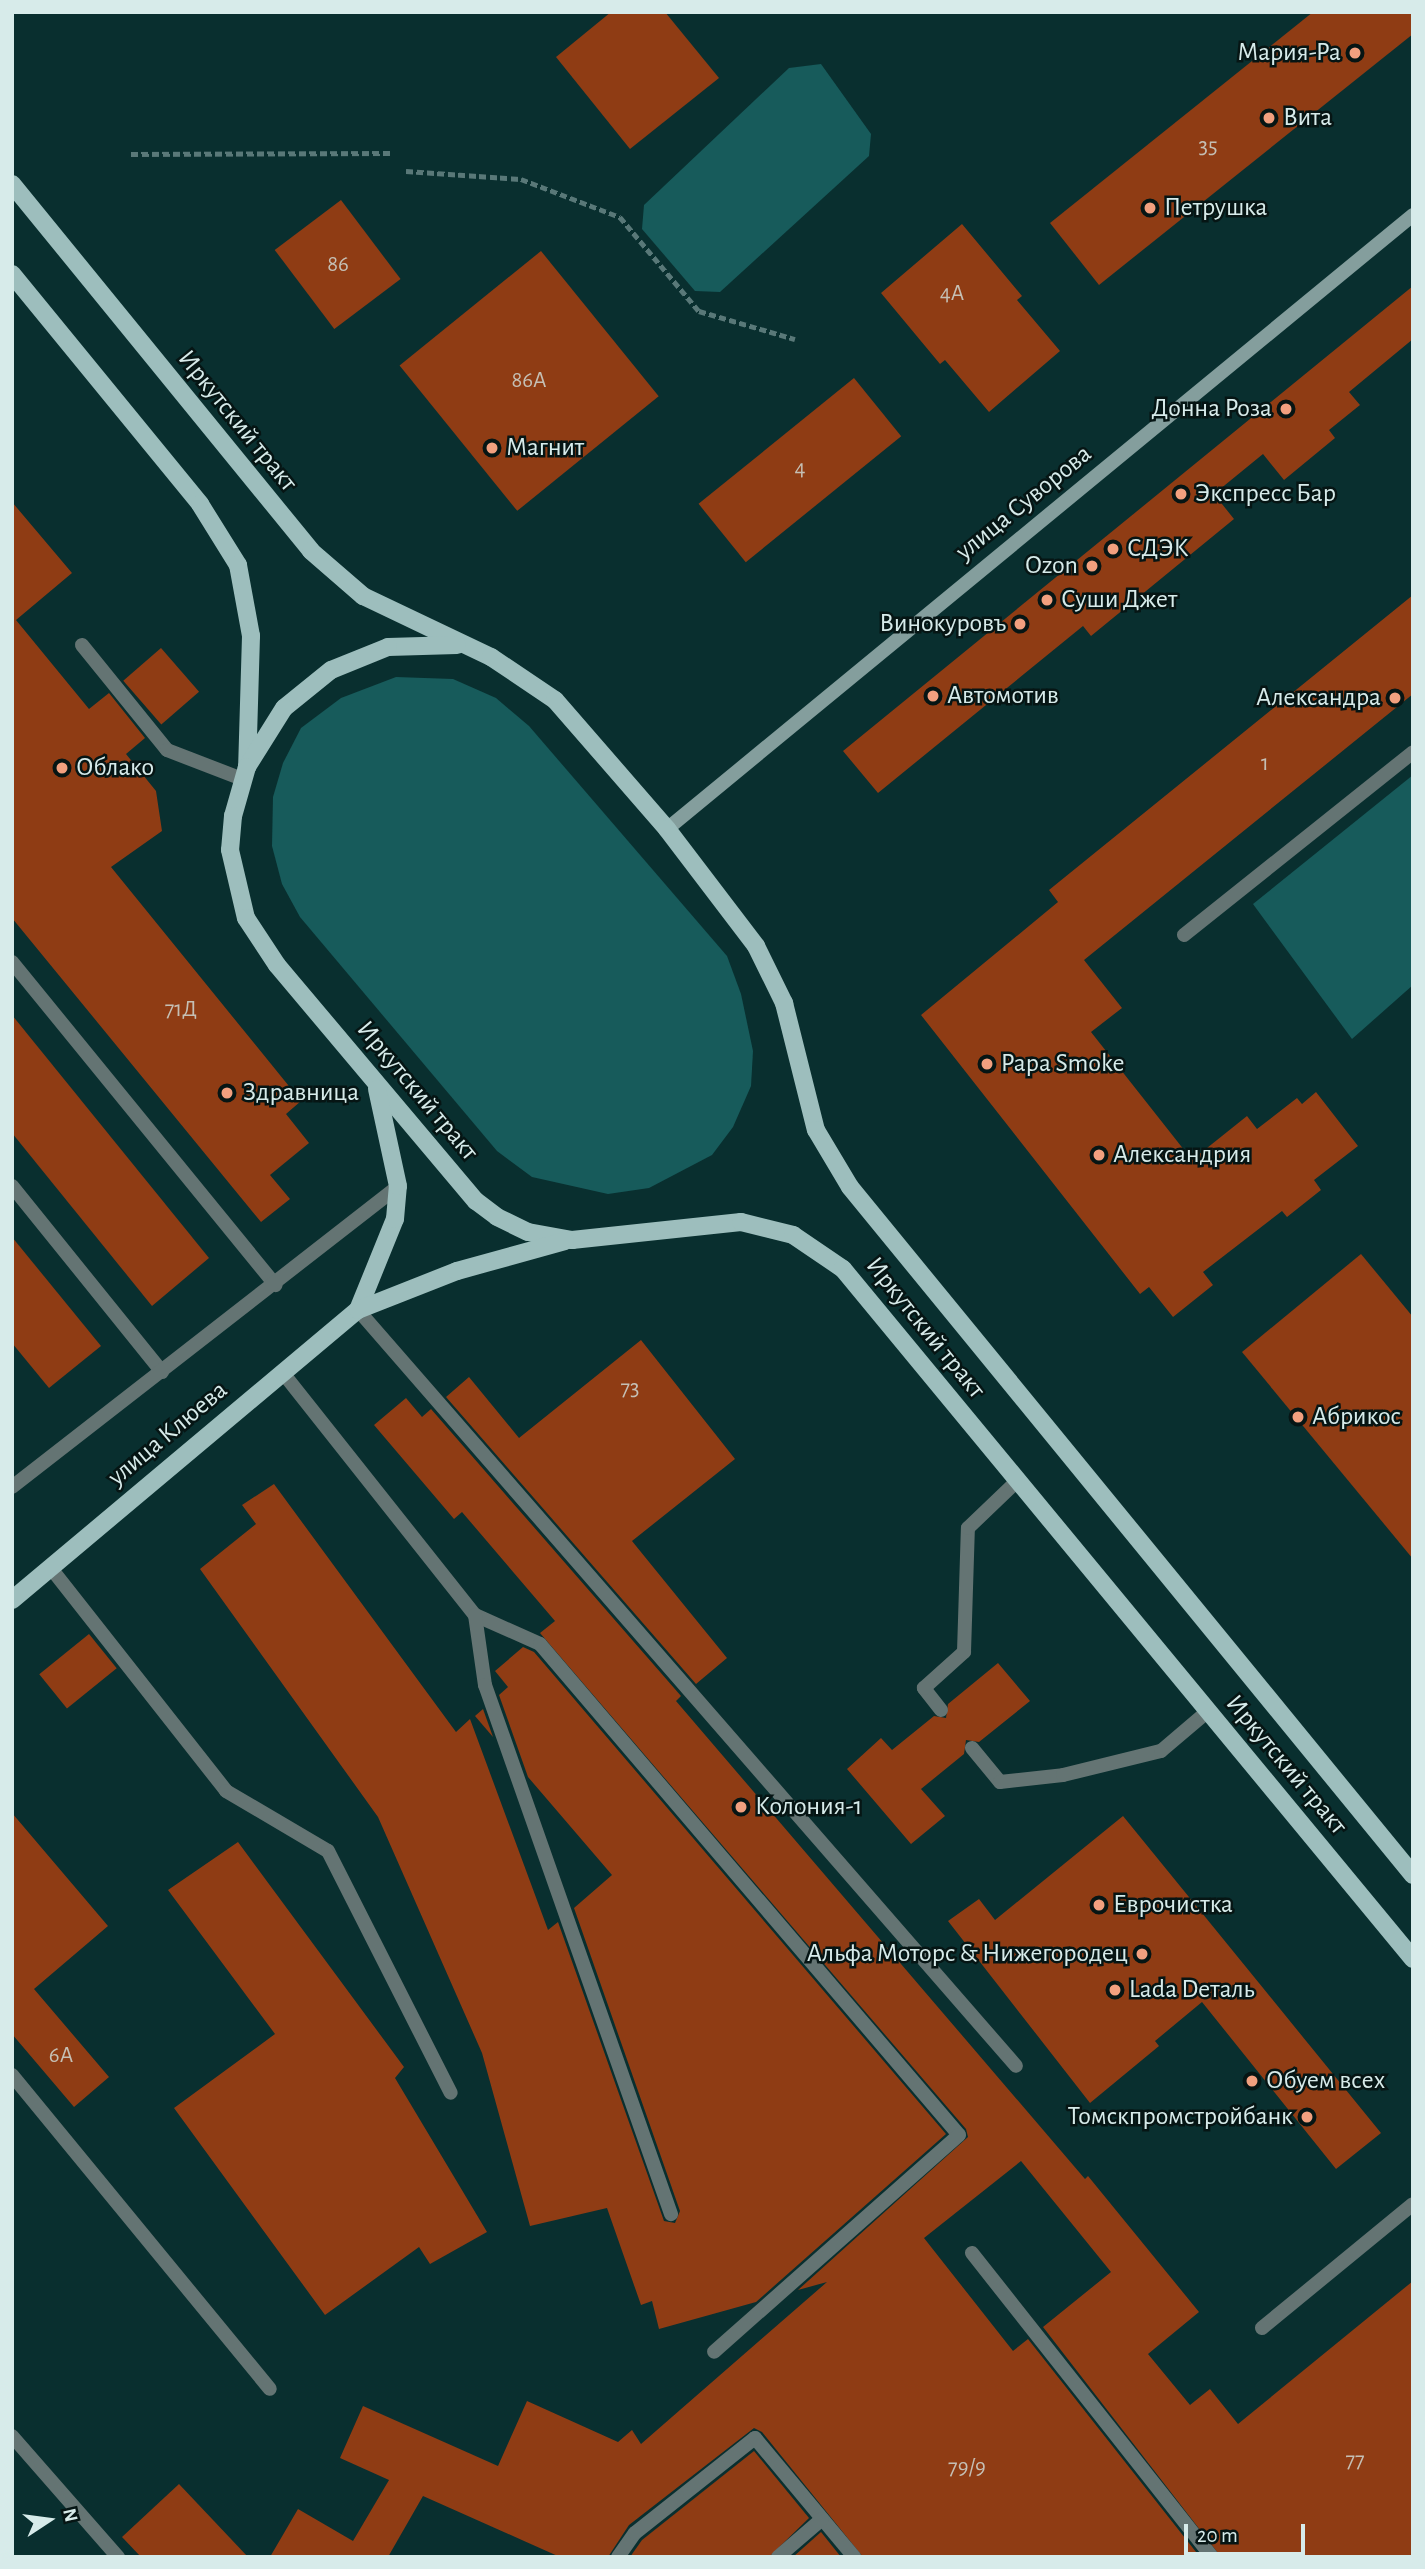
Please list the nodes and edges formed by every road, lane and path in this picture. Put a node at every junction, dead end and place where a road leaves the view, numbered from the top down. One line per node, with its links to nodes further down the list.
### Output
1 (391, 153): 2 (path)
2 (131, 154)
3 (406, 171): 7 (path)
4 (12, 184): 9 (main road, Иркутский тракт)
5 (1413, 215): 12 (street, улица Суворова)
6 (12, 274): 11 (main road, Иркутский тракт)
7 (795, 339)
8 (82, 645): 11 (lane)
9 (460, 645): 11 (main road, Иркутский тракт); 12 (main road, Иркутский тракт)
10 (1413, 752): 13 (lane)
11 (244, 773): 15 (main road, Иркутский тракт)
12 (667, 829): 31 (main road, Иркутский тракт)
13 (1184, 935)
14 (12, 962): 19 (lane)
15 (376, 1082): 17 (main road, улица Клюева); 18 (main road, Иркутский тракт)
16 (12, 1186): 21 (lane)
17 (398, 1186): 19 (lane); 20 (main road, улица Клюева)
18 (572, 1240): 20 (main road, улица Клюева); 23 (main road, Иркутский тракт)
19 (275, 1285): 21 (lane)
20 (358, 1310): 22 (main road, улица Клюева); 33 (lane)
21 (162, 1372): 24 (lane)
22 (283, 1373): 25 (main road, улица Клюева); 27 (lane)
23 (1017, 1481): 28 (lane); 29 (main road, Иркутский тракт)
24 (12, 1486)
25 (50, 1567): 26 (main road, улица Клюева); 35 (lane)
26 (12, 1600)
27 (475, 1615): 37 (lane); 40 (lane)
28 (941, 1710)
29 (1208, 1711): 30 (lane); 32 (main road, Иркутский тракт)
30 (972, 1748)
31 (1413, 1875)
32 (1413, 1959)
33 (1016, 2066)
34 (12, 2075): 41 (lane)
35 (451, 2093)
36 (1413, 2204): 39 (lane)
37 (671, 2214)
38 (972, 2253): 48 (lane)
39 (1262, 2328)
40 (714, 2352)
41 (270, 2389)
42 (12, 2436): 44 (lane)
43 (822, 2519): 45 (lane); 46 (lane); 47 (lane)
44 (118, 2557)
45 (618, 2557)
46 (778, 2557)
47 (854, 2557)
48 (1212, 2557)

